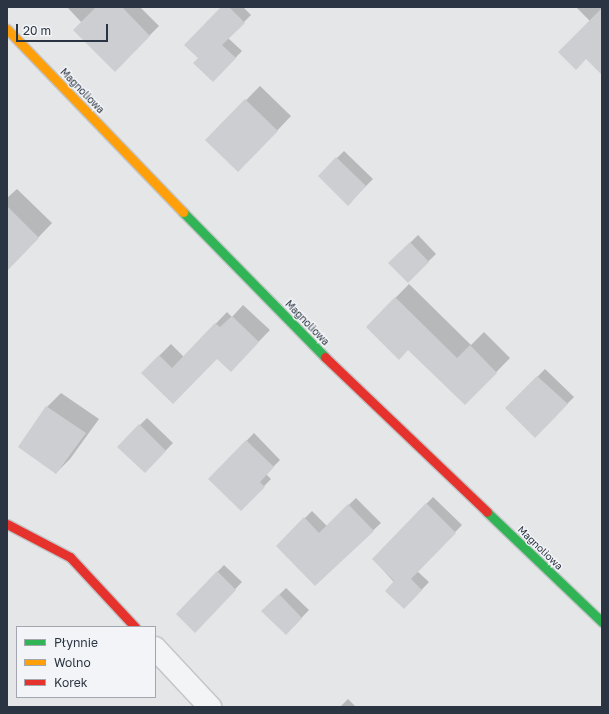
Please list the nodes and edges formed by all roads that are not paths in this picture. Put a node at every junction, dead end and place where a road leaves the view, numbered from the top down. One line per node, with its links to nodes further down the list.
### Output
1 (7, 29): 3 (street, Magnoliowa)
2 (7, 524): 4 (street)
3 (602, 622)
4 (134, 626)
5 (156, 649): 6 (street)
6 (210, 707)

